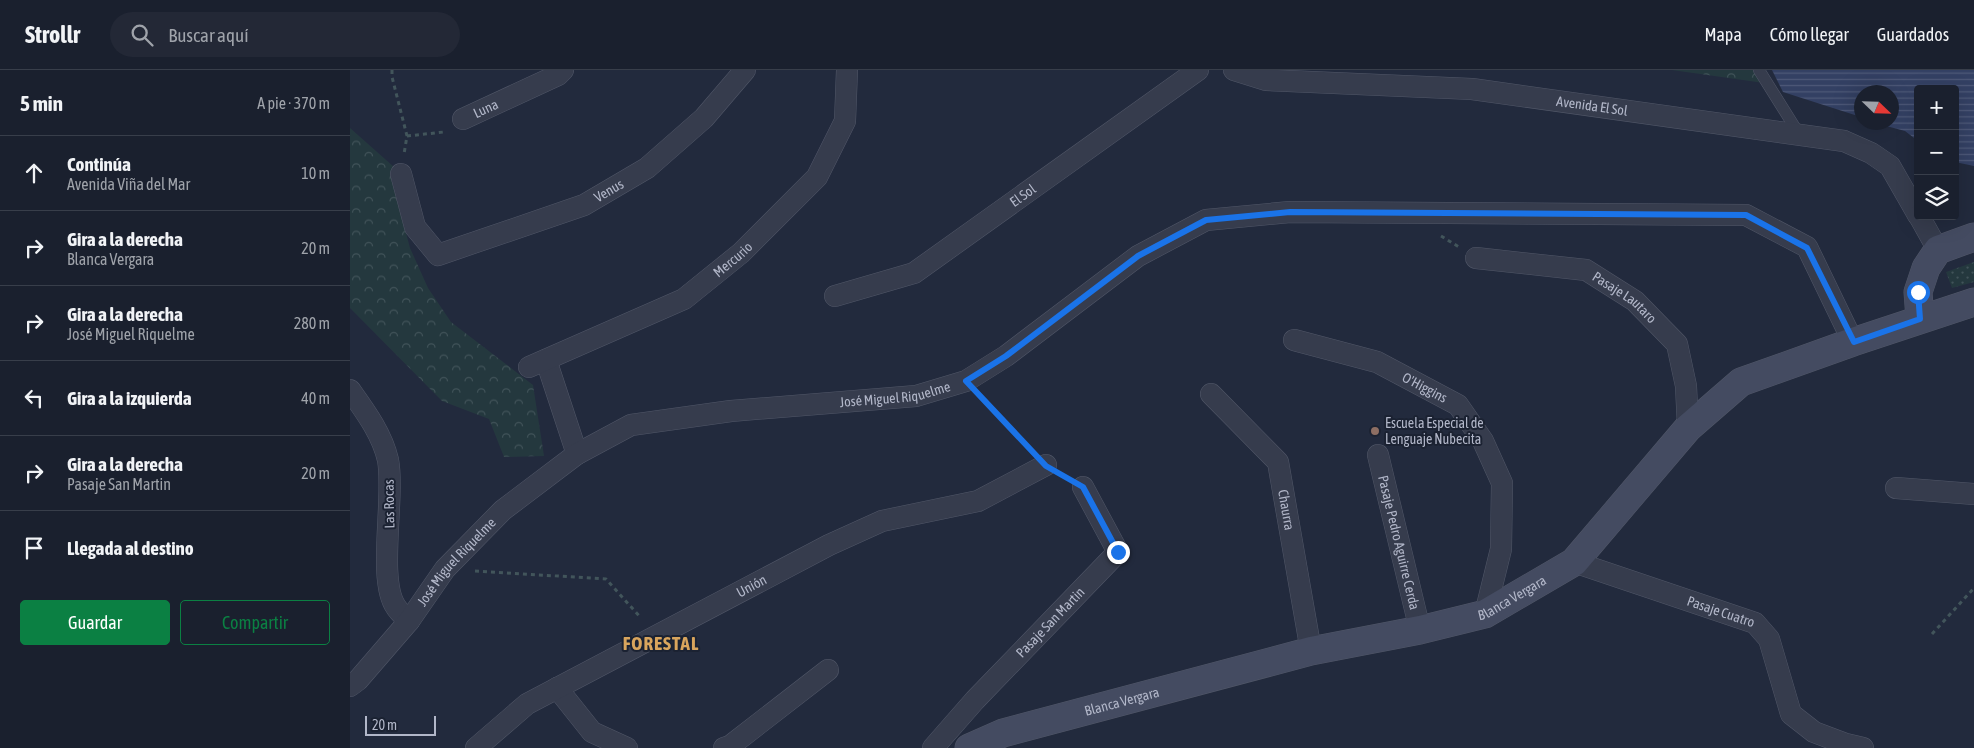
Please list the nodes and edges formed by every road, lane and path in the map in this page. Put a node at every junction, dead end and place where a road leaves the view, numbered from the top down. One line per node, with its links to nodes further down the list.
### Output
1 (392, 70): 10 (path)
2 (563, 70): 8 (street, Luna)
3 (745, 70): 11 (street, Venus)
4 (847, 70): 26 (street, Mercurio)
5 (1198, 70): 17 (street, El Sol)
6 (1234, 70): 9 (street, Avenida El Sol)
7 (1759, 70): 9 (lane)
8 (463, 119): 10 (path, Luna)
9 (1799, 135): 12 (street, Avenida El Sol)
10 (407, 136): 11 (path)
11 (401, 174)
12 (1914, 209)
13 (1920, 220): 15 (street, Avenida El Sol)
14 (1974, 237): 15 (street)
15 (1938, 250): 19 (street)
16 (1476, 258): 25 (street, Pasaje Lautaro)
17 (835, 296)
18 (1974, 302): 19 (street, Blanca Vergara)
19 (1920, 319): 21 (street, Blanca Vergara)
20 (1294, 340): 35 (street, O'Higgins)
21 (1854, 342): 22 (street, José Miguel Riquelme); 25 (street, Blanca Vergara)
22 (966, 381): 26 (street, José Miguel Riquelme); 28 (path)
23 (350, 390): 36 (street, Las Rocas)
24 (1211, 394): 40 (street, Chaurra)
25 (1688, 428): 32 (street, Blanca Vergara)
26 (577, 454): 33 (street, José Miguel Riquelme)
27 (1378, 455): 37 (street, Pasaje Pedro Aguirre Cerda)
28 (1046, 466): 39 (street, Unión)
29 (1083, 487): 47 (street, Pasaje San Martin)
30 (1896, 488): 31 (street)
31 (1974, 494)
32 (1574, 562): 35 (street, Blanca Vergara); 49 (street, Pasaje Cuatro)
33 (445, 569): 36 (street, José Miguel Riquelme); 39 (path)
34 (1974, 588): 38 (path)
35 (1486, 614): 37 (street, Blanca Vergara)
36 (409, 621): 42 (street, José Miguel Riquelme)
37 (1420, 630): 40 (street, Blanca Vergara)
38 (1932, 634)
39 (657, 635): 43 (street, Unión)
40 (1311, 651): 48 (street, Blanca Vergara)
41 (828, 670): 44 (street)
42 (350, 686)
43 (557, 688): 45 (street, Unión); 46 (street)
44 (728, 747)
45 (476, 748)
46 (627, 748)
47 (933, 748)
48 (969, 748)
49 (1863, 748)

